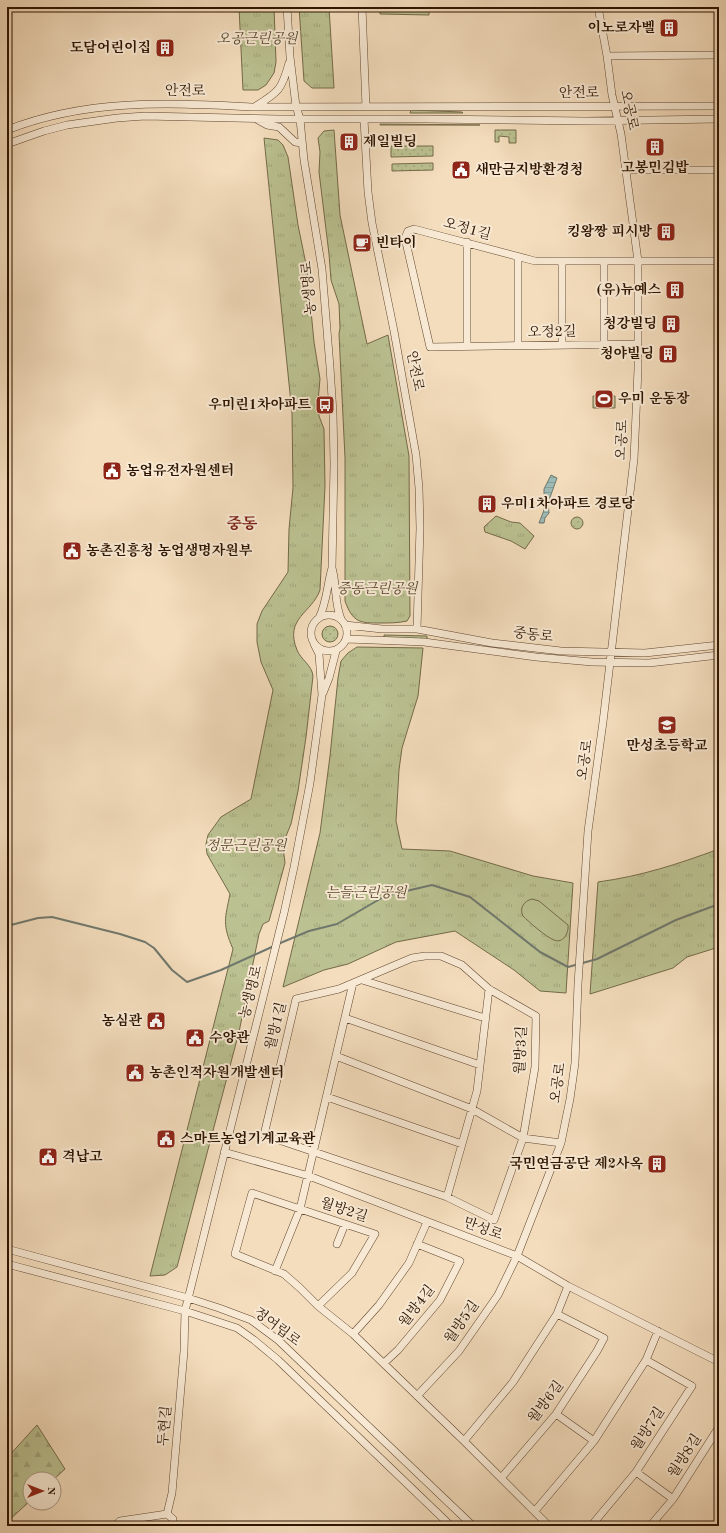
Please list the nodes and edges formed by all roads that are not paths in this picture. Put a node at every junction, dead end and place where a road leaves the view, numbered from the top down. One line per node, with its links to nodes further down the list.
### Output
1 (287, 7): 6 (street, 농생명로)
2 (362, 7): 8 (street)
3 (598, 7): 5 (street, 오공로)
4 (719, 55): 5 (street)
5 (607, 56): 9 (street, 오공로)
6 (290, 57): 7 (street, 농생명로); 11 (street)
7 (296, 106): 8 (street, 안전로); 11 (street, 안전로); 13 (street, 농생명로)
8 (366, 106): 9 (street, 안전로)
9 (614, 106): 10 (street, 안전로); 15 (street, 오공로)
10 (719, 106)
11 (255, 107): 17 (street, 안전로)
12 (256, 119): 13 (street, 안전로); 18 (street); 19 (street, 안전로)
13 (300, 119): 14 (street, 안전로); 18 (street, 농생명로)
14 (364, 119): 15 (street, 안전로); 37 (street, 안전로)
15 (619, 119): 16 (street, 안전로); 20 (street, 오공로)
16 (719, 119)
17 (7, 130)
18 (302, 143): 34 (street, 농생명로)
19 (7, 144)
20 (627, 170): 21 (street); 26 (street, 오공로)
21 (719, 170)
22 (467, 242): 23 (street, 오정1길); 29 (street); 32 (street, 오정1길)
23 (518, 257): 24 (street, 오정1길); 33 (street)
24 (562, 261): 25 (street, 오정1길); 30 (street)
25 (604, 261): 26 (street, 오정1길); 31 (street)
26 (638, 261): 27 (street); 28 (street, 오공로)
27 (719, 261)
28 (638, 344): 31 (street, 오정2길); 42 (street, 오공로)
29 (467, 345): 32 (street, 오정2길); 33 (street, 오정2길)
30 (562, 345): 31 (street, 오정2길); 33 (street, 오정2길)
31 (604, 345)
32 (430, 346)
33 (518, 346)
34 (332, 568): 35 (street); 36 (street)
35 (319, 618): 36 (street); 39 (street)
36 (343, 622): 37 (street, 중동로); 38 (street)
37 (417, 629): 42 (street, 중동로)
38 (347, 639): 41 (street); 44 (street, 중동로)
39 (314, 644): 41 (street); 45 (street)
40 (719, 645): 42 (street, 중동로)
41 (336, 651): 45 (street)
42 (611, 652): 44 (street, 오공로)
43 (719, 655): 44 (street, 중동로)
44 (610, 663): 57 (street, 오공로)
45 (322, 695): 59 (street, 농생명로)
46 (442, 956): 47 (street, 월방1길); 49 (street, 월방3길)
47 (362, 980): 48 (street, 월방1길); 51 (street)
48 (353, 983): 50 (street); 60 (street, 월방1길)
49 (490, 989): 51 (street); 56 (street, 월방3길)
50 (345, 1018): 52 (street); 53 (street)
51 (485, 1018): 53 (street)
52 (336, 1056): 54 (street); 55 (street)
53 (480, 1065): 55 (street)
54 (327, 1097): 58 (street); 60 (street)
55 (472, 1109): 56 (street); 58 (street)
56 (523, 1138): 57 (street); 63 (street, 월방3길)
57 (561, 1143): 70 (street, 오공로)
58 (462, 1144): 63 (street)
59 (224, 1152): 61 (street, 만성로); 74 (street, 농생명로)
60 (314, 1152): 61 (street); 62 (street, 월방1길)
61 (309, 1176): 64 (street, 월방2길); 65 (street, 만성로)
62 (384, 1176): 63 (street, 월방3길)
63 (446, 1197)
64 (300, 1209): 66 (street, 월방2길); 72 (street, 월방2길); 72 (street, 월방2길)
65 (427, 1222): 68 (street); 70 (street, 만성로)
66 (345, 1224): 67 (street); 75 (street, 월방2길)
67 (337, 1244)
68 (417, 1244): 79 (street); 83 (street, 월방4길)
69 (7, 1249): 74 (street, 정여립로)
70 (517, 1256): 73 (street, 만성로); 84 (street, 월방5길)
71 (7, 1264): 76 (street, 정여립로)
72 (275, 1271): 75 (street, 월방2길)
73 (568, 1286): 77 (street); 78 (street, 만성로)
74 (188, 1298): 76 (street, 농생명로); 98 (street, 정여립로)
75 (318, 1306): 79 (street)
76 (186, 1311): 80 (street, 농생명로); 97 (street, 정여립로)
77 (557, 1314): 85 (street, 월방6길); 87 (street)
78 (658, 1331): 81 (street); 82 (street, 만성로)
79 (353, 1334): 83 (street)
80 (183, 1340): 93 (street, 두현길)
81 (646, 1360): 88 (street); 89 (street, 월방7길)
82 (719, 1362)
83 (384, 1364): 84 (street)
84 (417, 1396): 87 (street)
85 (556, 1414): 88 (street); 90 (street, 월방6길)
86 (719, 1427): 91 (street, 월방8길)
87 (464, 1441): 90 (street)
88 (594, 1441): 92 (street)
89 (636, 1472): 91 (street, 월방8길); 100 (street, 월방7길)
90 (501, 1478): 92 (street)
91 (673, 1499): 101 (street, 월방8길)
92 (535, 1511): 99 (street)
93 (167, 1514): 95 (street); 96 (street)
94 (719, 1522): 102 (street)
95 (114, 1526)
96 (173, 1526)
97 (451, 1526)
98 (472, 1526)
99 (549, 1526)
100 (591, 1526)
101 (650, 1526)
102 (716, 1526)

